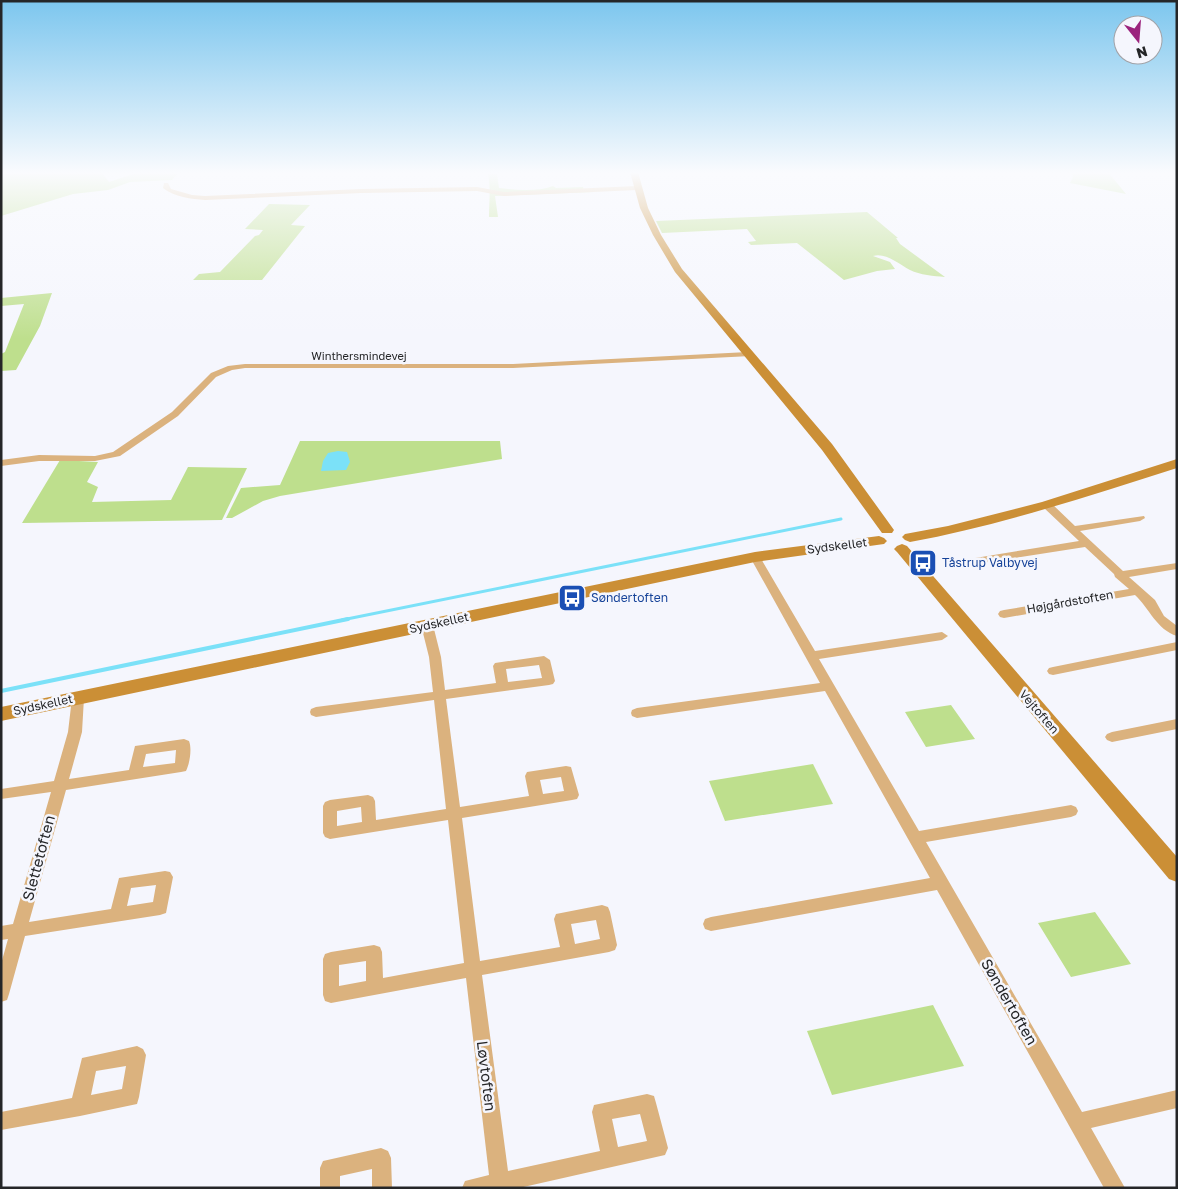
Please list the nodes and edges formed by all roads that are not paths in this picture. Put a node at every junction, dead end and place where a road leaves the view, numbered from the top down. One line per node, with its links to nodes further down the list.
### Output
1 (653, 227): 2 (street)
2 (748, 354): 3 (street, Winthersmindevej); 8 (street)
3 (1, 463)
4 (1177, 463): 5 (street)
5 (1047, 505): 7 (street, Højgårdstoften); 9 (street)
6 (1140, 518): 7 (street)
7 (1072, 529): 10 (street, Højgårdstoften)
8 (883, 536): 9 (street); 11 (street, Sydskellet)
9 (906, 543): 40 (street, Vejtoften)
10 (1088, 543): 12 (street); 14 (street, Højgårdstoften)
11 (755, 557): 17 (street, Sydskellet); 21 (street, Søndertoften)
12 (963, 563)
13 (1177, 566): 14 (street, Højgårdstoften)
14 (1119, 575): 15 (street, Højgårdstoften)
15 (1136, 591): 16 (street, Højgårdstoften); 18 (street, Højgårdstoften)
16 (1004, 614)
17 (427, 625): 25 (street, Løvtoften); 26 (street, Sydskellet)
18 (1175, 628)
19 (942, 636): 21 (street)
20 (1177, 646): 22 (street)
21 (812, 656): 23 (street, Søndertoften)
22 (1053, 671)
23 (829, 686): 28 (street); 39 (street, Søndertoften)
24 (503, 687): 25 (street)
25 (439, 695): 27 (street); 37 (street, Løvtoften)
26 (78, 698): 29 (street, Sydskellet); 33 (street, Slettetoften)
27 (316, 712)
28 (637, 713)
29 (1, 714)
30 (1177, 724): 31 (street)
31 (1112, 738)
32 (135, 774): 33 (street)
33 (59, 785): 34 (street); 44 (street, Slettetoften)
34 (1, 794)
35 (537, 801): 37 (street)
36 (1071, 811): 39 (street)
37 (454, 814): 38 (street); 47 (street, Løvtoften)
38 (369, 827)
39 (915, 838): 41 (street, Søndertoften)
40 (1177, 873)
41 (941, 883): 43 (street); 53 (street, Søndertoften)
42 (118, 914): 44 (street)
43 (711, 924)
44 (19, 930): 45 (street); 49 (street, Slettetoften)
45 (1, 933)
46 (569, 952): 47 (street)
47 (473, 969): 48 (street); 55 (street, Løvtoften)
48 (375, 987)
49 (1, 994)
50 (1177, 1099): 53 (street)
51 (80, 1107): 52 (street)
52 (1, 1121)
53 (1078, 1122): 59 (street, Søndertoften)
54 (611, 1158): 55 (street)
55 (499, 1185): 58 (street)
56 (330, 1188): 57 (street)
57 (382, 1188)
58 (472, 1188)
59 (1115, 1188)

